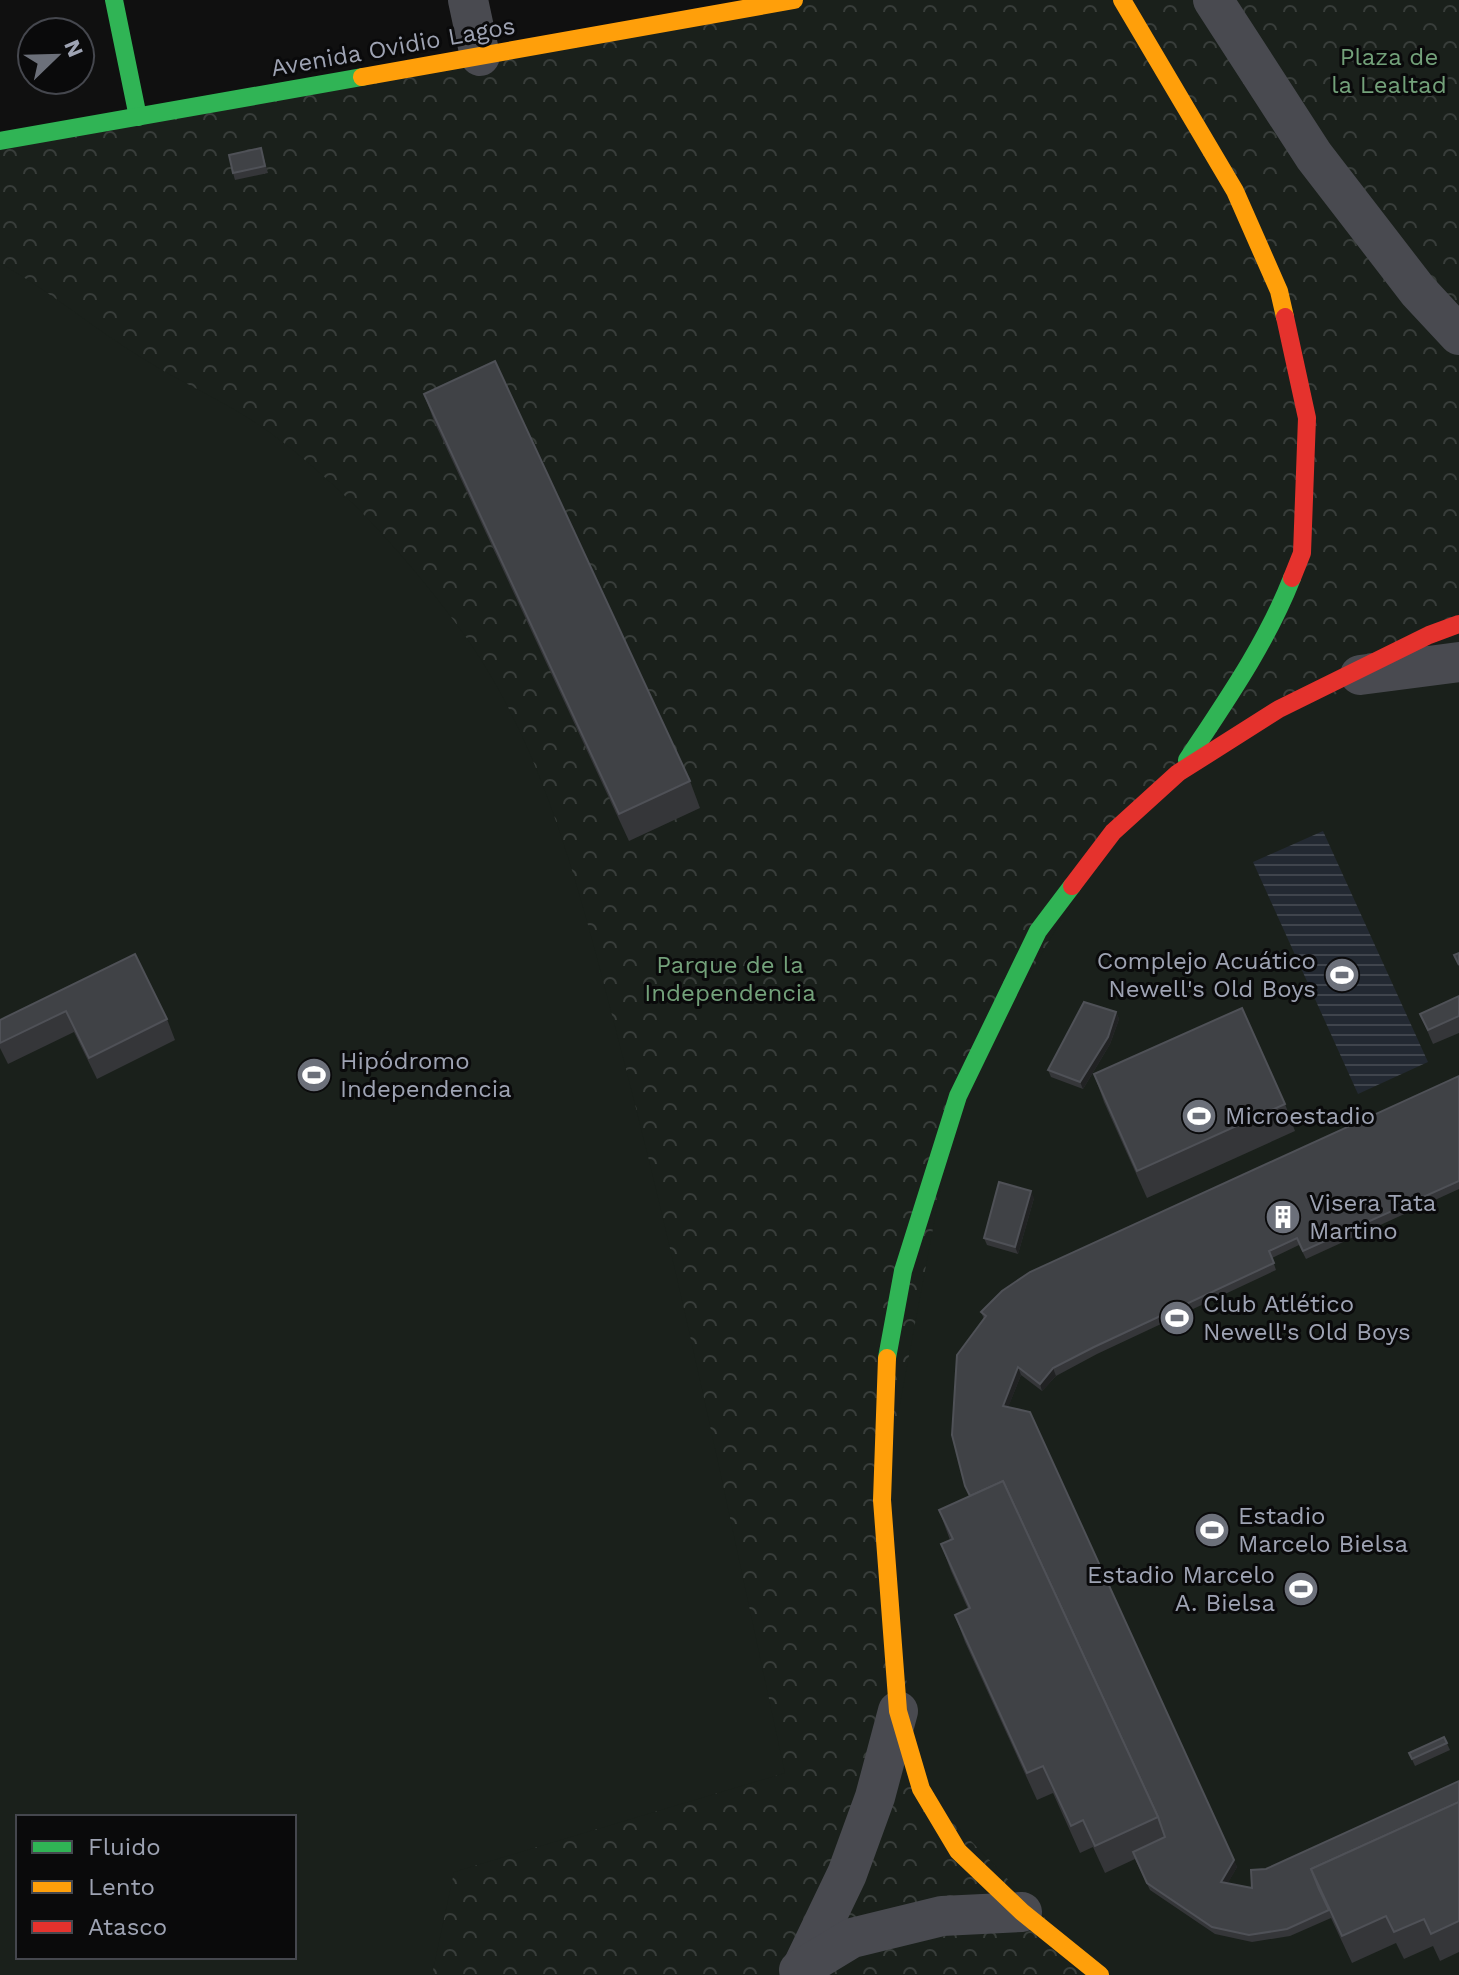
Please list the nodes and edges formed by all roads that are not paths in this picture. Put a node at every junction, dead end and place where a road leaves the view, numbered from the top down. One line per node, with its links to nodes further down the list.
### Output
1 (114, 0): 8 (street)
2 (468, 0): 7 (street)
3 (794, 0): 6 (street, Avenida Ovidio Lagos)
4 (1122, 0): 14 (street)
5 (1213, 0): 10 (street)
6 (694, 9): 7 (street, Avenida Ovidio Lagos)
7 (480, 56): 8 (street, Avenida Ovidio Lagos)
8 (138, 117): 9 (street, Avenida Ovidio Lagos)
9 (0, 141)
10 (1459, 335)
11 (1459, 624): 13 (street)
12 (1459, 662): 13 (street)
13 (1348, 677): 14 (street)
14 (1178, 773): 15 (street)
15 (898, 1711): 16 (street); 17 (street)
16 (1022, 1912): 17 (street); 18 (street)
17 (798, 1971)
18 (1100, 1975)

